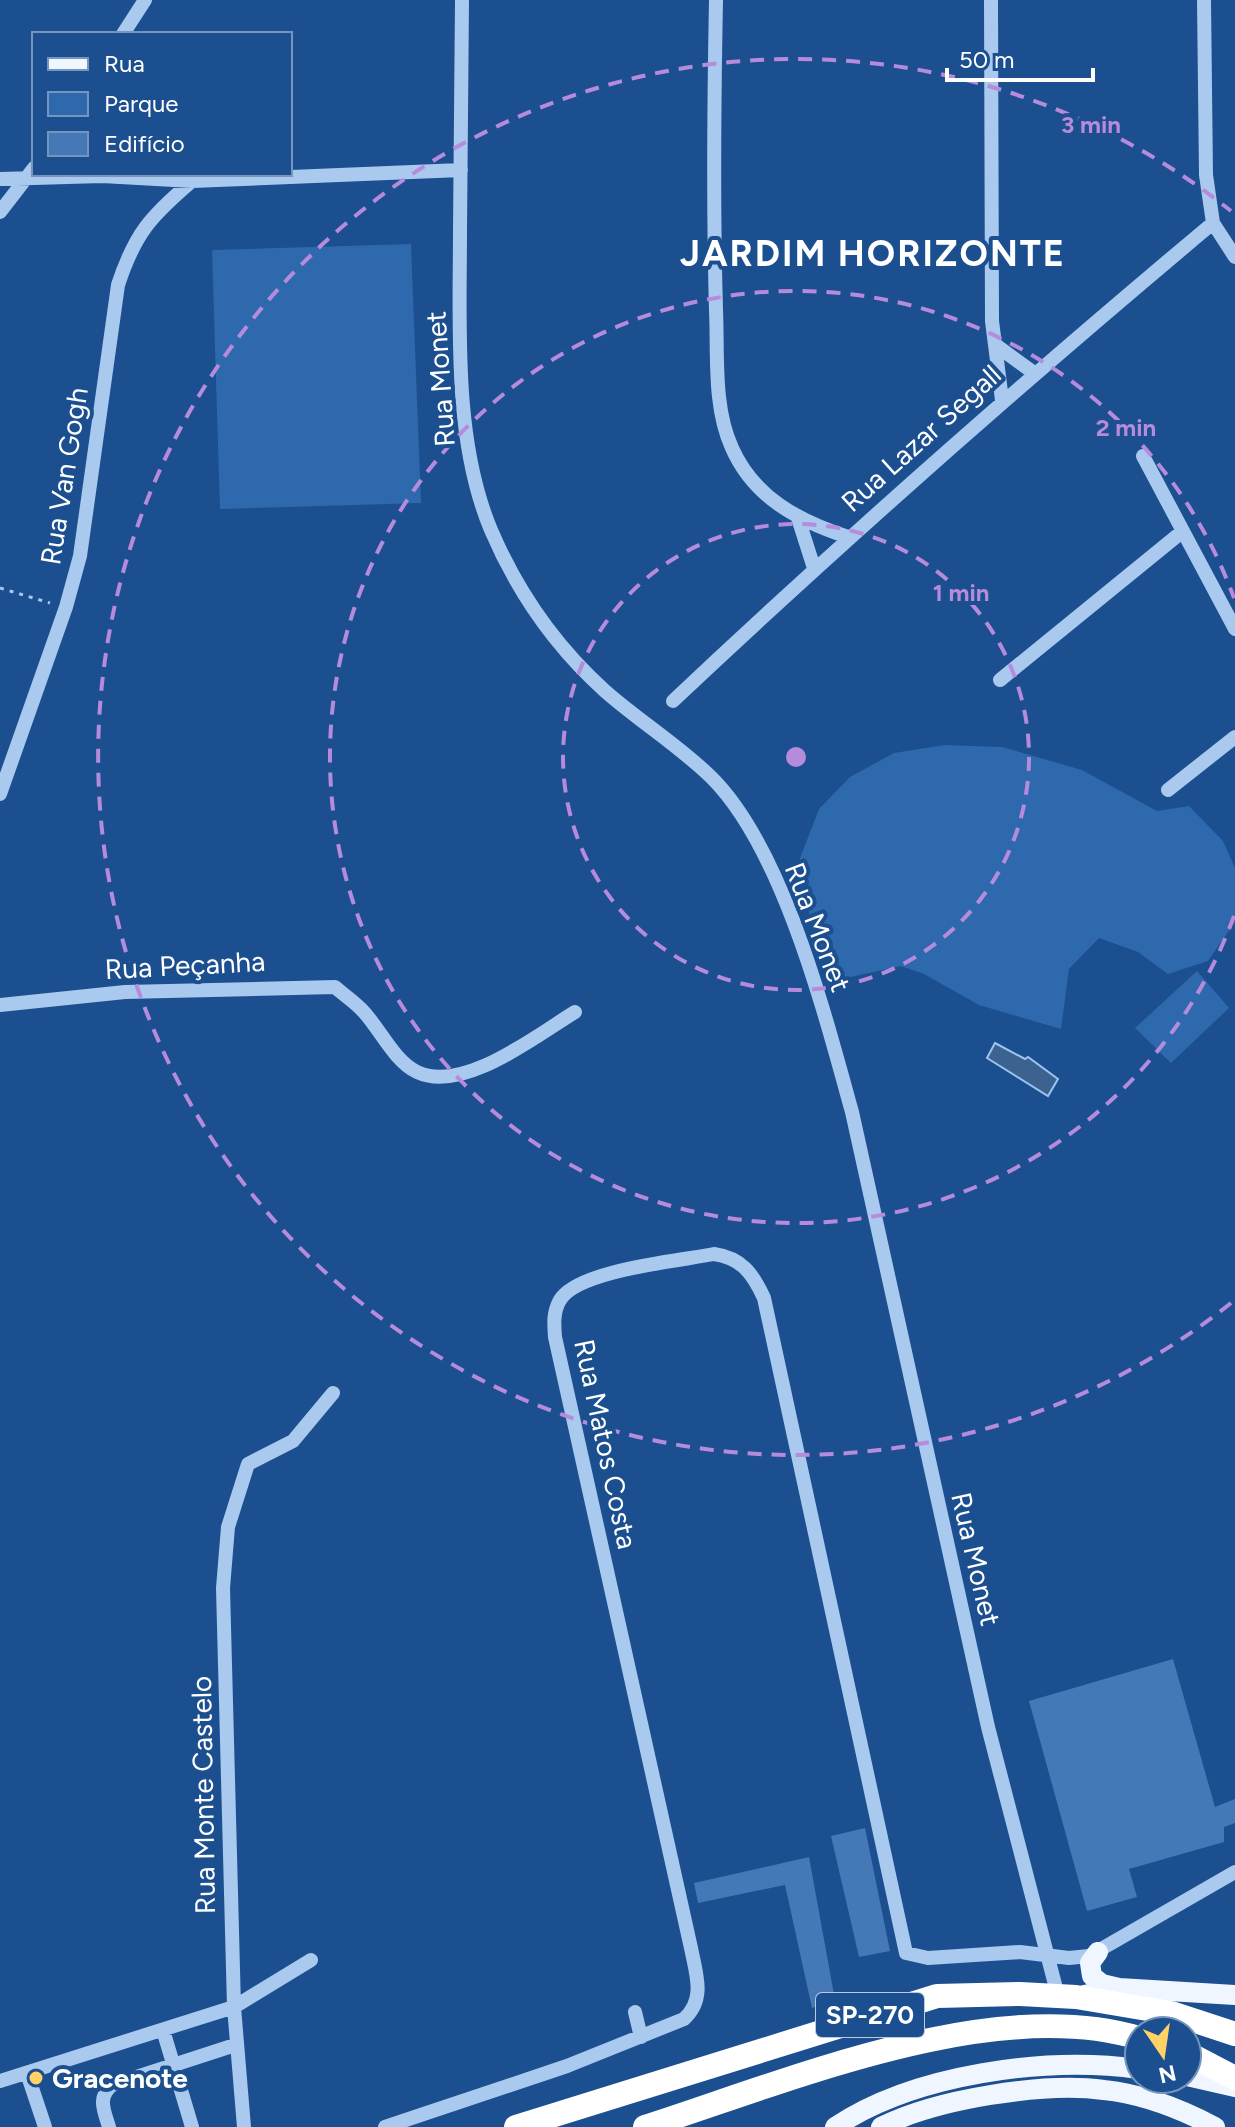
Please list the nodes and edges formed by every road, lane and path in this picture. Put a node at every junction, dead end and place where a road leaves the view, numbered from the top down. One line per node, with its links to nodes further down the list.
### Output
1 (145, 0): 6 (street)
2 (462, 0): 7 (street, Rua Monet)
3 (716, 0): 19 (street)
4 (991, 0): 15 (street)
5 (1204, 0): 13 (street)
6 (124, 32)
7 (461, 170): 11 (street); 36 (street, Rua Monet)
8 (31, 173): 10 (street); 12 (street)
9 (102, 176): 11 (street)
10 (0, 179)
11 (192, 181): 24 (street, Rua Van Gogh)
12 (0, 212)
13 (1213, 223): 14 (street); 16 (street, Rua Lazar Segall)
14 (1235, 257)
15 (997, 346): 16 (street); 17 (street)
16 (1034, 373): 17 (street, Rua Lazar Segall)
17 (1002, 400): 21 (street, Rua Lazar Segall)
18 (1143, 456): 20 (street)
19 (798, 518): 21 (street); 22 (street)
20 (1183, 531): 25 (street); 26 (street)
21 (848, 537): 22 (street, Rua Lazar Segall)
22 (814, 568): 27 (street, Rua Lazar Segall)
23 (0, 588): 24 (path)
24 (66, 607): 30 (street, Rua Van Gogh)
25 (1235, 629)
26 (1000, 680)
27 (673, 701)
28 (1235, 737): 29 (street)
29 (1168, 790)
30 (0, 794)
31 (0, 1005): 32 (street, Rua Peçanha)
32 (575, 1012)
33 (333, 1393): 41 (street, Rua Monte Castelo)
34 (1235, 1872): 35 (street)
35 (1098, 1952): 36 (street); 38 (main road)
36 (1047, 1954): 40 (street, Rua Monet); 46 (street, Rua Matos Costa)
37 (311, 1960): 41 (street)
38 (1119, 1988): 39 (main road); 40 (main road)
39 (1235, 1995)
40 (1067, 1996): 44 (highway, SP-270); 61 (highway, SP-270)
41 (234, 2007): 43 (street); 47 (street, Rua Monte Castelo)
42 (635, 2012): 46 (street)
43 (163, 2030): 49 (street); 51 (street)
44 (1235, 2034)
45 (1123, 2036): 62 (highway, SP-270)
46 (641, 2037): 60 (street, Rua Matos Costa)
47 (235, 2045): 49 (street); 59 (street, Rua Monte Castelo)
48 (1203, 2061): 52 (highway)
49 (173, 2064): 57 (street); 58 (street)
50 (1123, 2068): 63 (main road)
51 (27, 2073): 54 (street); 56 (street)
52 (1235, 2078)
53 (1203, 2080): 55 (main road)
54 (0, 2081)
55 (1235, 2087)
56 (45, 2127)
57 (109, 2127)
58 (192, 2127)
59 (244, 2127)
60 (385, 2127)
61 (516, 2127)
62 (645, 2127)
63 (835, 2127)
64 (881, 2127): 65 (main road)
65 (1215, 2127)

